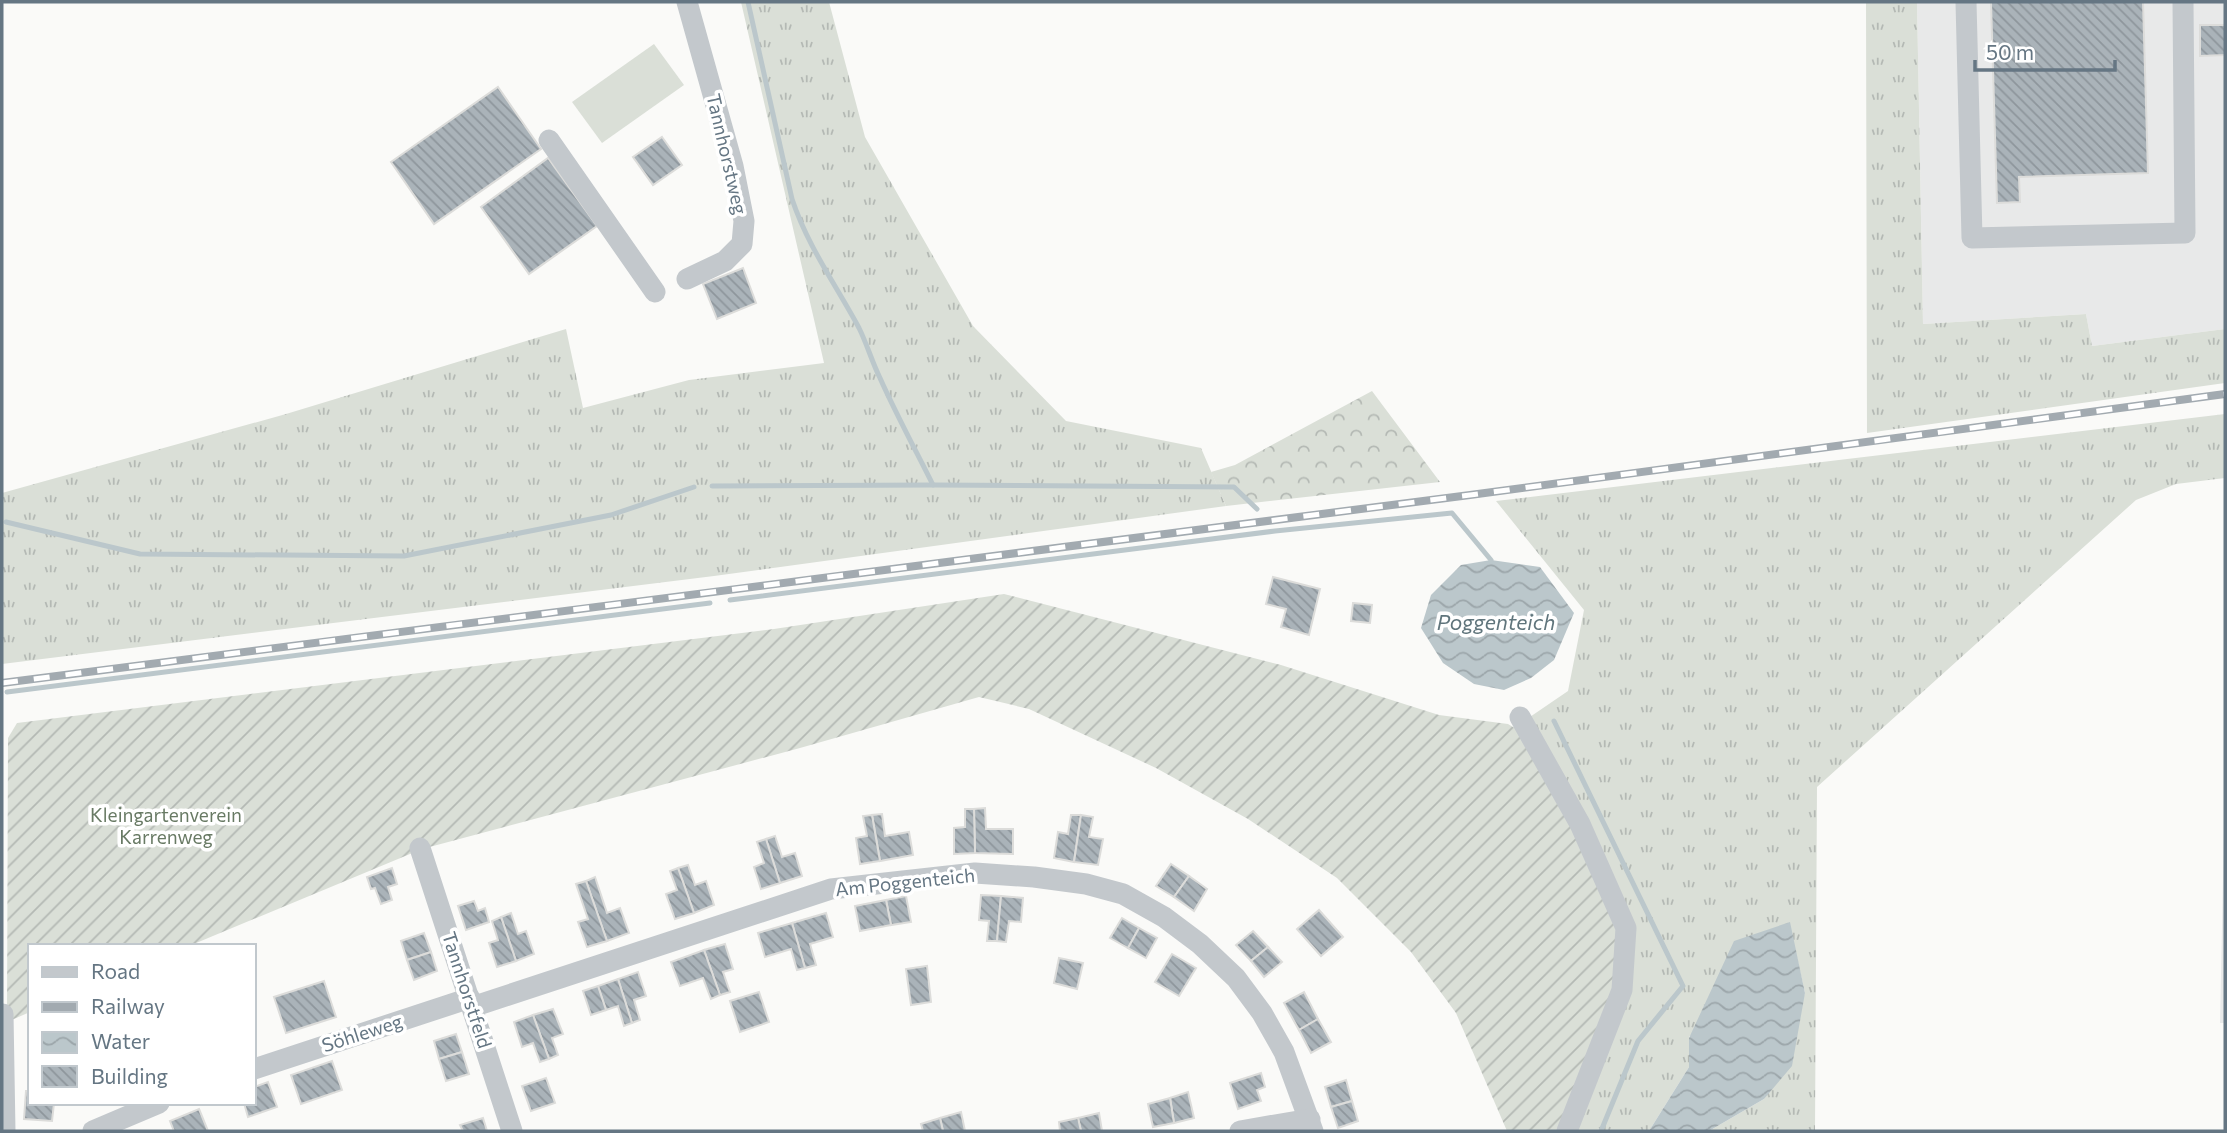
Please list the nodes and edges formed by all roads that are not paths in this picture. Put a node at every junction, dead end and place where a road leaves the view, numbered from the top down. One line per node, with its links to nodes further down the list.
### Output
1 (687, 2): 5 (street, Tannhorstweg)
2 (1966, 2): 3 (street)
3 (2183, 2)
4 (548, 140): 6 (street)
5 (687, 279)
6 (655, 292)
7 (1520, 717): 18 (street)
8 (420, 848): 9 (street, Tannhorstfeld)
9 (471, 1002): 11 (street, Söhleweg); 13 (street, Am Poggenteich); 16 (street, Tannhorstfeld)
10 (3, 1014): 14 (street)
11 (256, 1068)
12 (154, 1105): 15 (street)
13 (1311, 1125): 17 (street)
14 (5, 1131)
15 (93, 1131)
16 (512, 1131)
17 (1240, 1131)
18 (1567, 1131)

